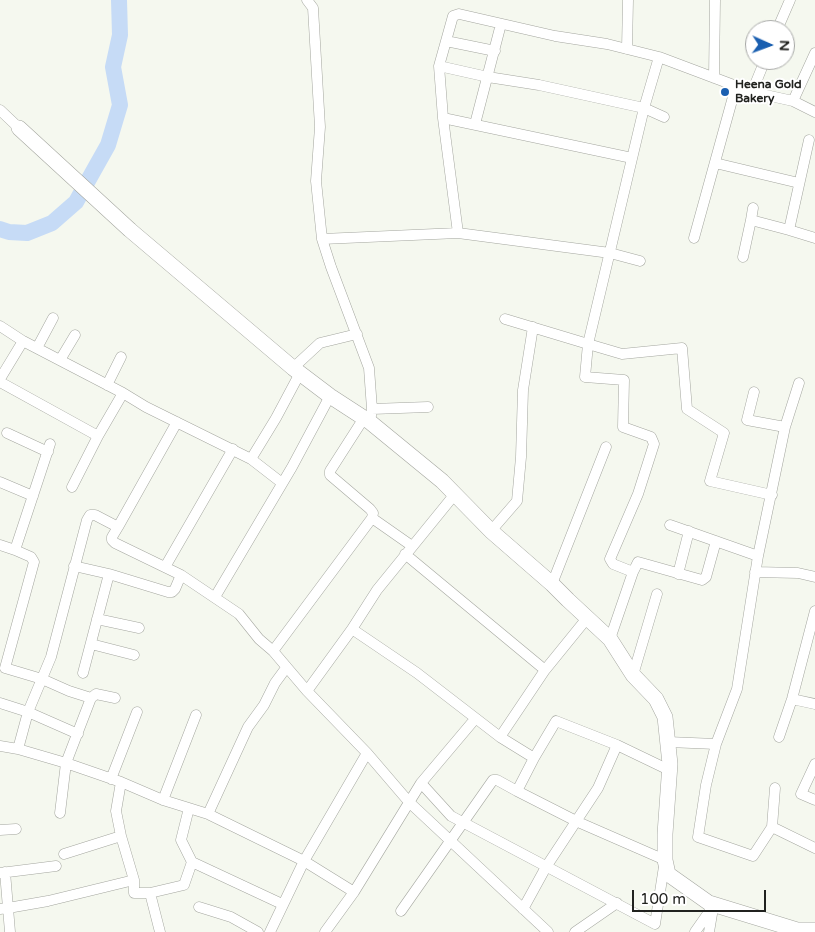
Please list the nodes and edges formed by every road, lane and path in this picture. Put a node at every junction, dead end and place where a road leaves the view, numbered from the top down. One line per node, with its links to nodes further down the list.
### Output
1 (307, 0): 36 (street)
2 (628, 0): 8 (street)
3 (715, 0): 15 (street)
4 (790, 0): 5 (street)
5 (782, 20)
6 (502, 24): 7 (street); 8 (street); 9 (street)
7 (446, 41): 9 (street); 12 (street)
8 (627, 49): 11 (street)
9 (495, 51): 14 (street)
10 (815, 53): 18 (street)
11 (660, 57): 15 (street); 19 (street)
12 (439, 66): 14 (street); 23 (street)
13 (761, 70): 17 (street)
14 (488, 77): 19 (street); 24 (street)
15 (714, 78): 16 (street)
16 (736, 86): 17 (street); 28 (street)
17 (752, 92): 18 (street)
18 (793, 101): 21 (street)
19 (644, 108): 22 (street); 27 (street)
20 (0, 110): 25 (street)
21 (815, 112)
22 (664, 117)
23 (444, 118): 24 (street); 33 (street)
24 (474, 124): 27 (street)
25 (19, 128): 51 (street)
26 (809, 140): 29 (street)
27 (632, 158): 37 (street)
28 (715, 162): 29 (street); 34 (street)
29 (799, 183): 32 (street)
30 (754, 208): 31 (street)
31 (750, 220): 32 (street); 38 (street)
32 (789, 230): 35 (street)
33 (458, 233): 36 (street); 37 (street)
34 (694, 238)
35 (815, 238)
36 (322, 239): 45 (street)
37 (610, 253): 39 (street); 47 (street)
38 (743, 257)
39 (640, 261)
40 (53, 318): 48 (street)
41 (505, 319): 43 (street)
42 (0, 326): 46 (street)
43 (533, 327): 47 (street); 77 (street)
44 (75, 334): 50 (street)
45 (357, 334): 51 (street); 60 (street)
46 (23, 341): 48 (street); 52 (street)
47 (588, 344): 72 (street); 87 (street)
48 (37, 348): 50 (street)
49 (122, 357): 55 (street)
50 (60, 360): 55 (street)
51 (297, 371): 58 (street); 67 (street)
52 (0, 378)
53 (0, 382): 64 (street)
54 (799, 383): 62 (street)
55 (107, 385): 57 (street)
56 (754, 392): 62 (street)
57 (123, 393): 61 (street); 64 (street)
58 (330, 396): 60 (street); 69 (street)
59 (428, 407): 60 (street)
60 (368, 416): 71 (street); 74 (street)
61 (177, 422): 66 (street); 76 (street)
62 (785, 427): 72 (street)
63 (7, 433): 73 (street)
64 (98, 436): 70 (street)
65 (606, 447): 93 (street)
66 (233, 449): 67 (street); 86 (street)
67 (251, 459): 69 (street)
68 (0, 482): 73 (street)
69 (282, 484): 95 (street)
70 (72, 487)
71 (454, 494): 77 (street); 81 (street)
72 (772, 495): 84 (street)
73 (33, 496): 82 (street)
74 (372, 518): 81 (street); 103 (street)
75 (670, 524): 78 (street)
76 (118, 527): 85 (street); 86 (street)
77 (491, 531): 93 (street)
78 (689, 531): 79 (street); 90 (street)
79 (716, 541): 84 (street); 90 (street)
80 (0, 545): 82 (street)
81 (412, 546): 83 (street)
82 (15, 550): 105 (street)
83 (405, 554): 100 (street); 107 (street)
84 (758, 556): 88 (street)
85 (74, 566): 89 (street); 110 (street)
86 (165, 567): 91 (street)
87 (633, 572): 90 (street); 101 (street)
88 (755, 572): 92 (street); 125 (street)
89 (109, 574): 91 (street); 98 (street)
90 (678, 574)
91 (181, 575): 95 (street)
92 (815, 577)
93 (552, 584): 97 (street)
94 (657, 594): 109 (street)
95 (215, 597): 103 (street)
96 (815, 611): 114 (street)
97 (588, 617): 101 (street); 107 (street)
98 (97, 619): 99 (street); 102 (street)
99 (139, 628)
100 (352, 629): 111 (street); 120 (street)
101 (610, 639): 109 (street)
102 (91, 644): 104 (street); 108 (street)
103 (273, 652): 106 (street)
104 (134, 655)
105 (3, 667): 110 (street)
106 (286, 668): 111 (street); 143 (street)
107 (545, 670): 123 (street)
108 (83, 673)
109 (633, 675): 124 (street)
110 (42, 679): 112 (street); 117 (street)
111 (307, 692): 129 (street)
112 (92, 698): 113 (street); 121 (street)
113 (115, 698)
114 (792, 699): 116 (street); 122 (street)
115 (0, 703): 117 (street)
116 (815, 704)
117 (28, 712): 121 (street); 128 (street)
118 (137, 712): 134 (street)
119 (196, 716): 138 (street)
120 (475, 720): 123 (street); 135 (street)
121 (78, 734): 131 (street)
122 (779, 736)
123 (500, 737): 130 (street)
124 (668, 742): 125 (street); 133 (street)
125 (716, 744): 146 (street)
126 (617, 745): 130 (street); 133 (street); 145 (street)
127 (0, 746): 128 (street)
128 (18, 749): 131 (street)
129 (367, 753): 140 (street); 154 (street)
130 (534, 758): 137 (street)
131 (66, 763): 134 (street); 142 (street)
132 (815, 764): 139 (street)
133 (669, 770): 153 (street)
134 (116, 780): 138 (street); 149 (street)
135 (421, 783): 140 (street); 144 (street)
136 (775, 788): 146 (street)
137 (517, 791): 144 (street); 145 (street)
138 (164, 800): 141 (street)
139 (815, 800)
140 (409, 802): 150 (street); 160 (street)
141 (189, 808): 143 (street); 155 (street)
142 (60, 814)
143 (208, 814): 154 (street)
144 (464, 822): 150 (street); 157 (street)
145 (578, 822): 153 (street); 157 (street)
146 (772, 827): 151 (street)
147 (0, 830): 148 (street)
148 (16, 830)
149 (121, 836): 152 (street); 159 (street)
150 (450, 842): 167 (street); 168 (street)
151 (815, 848)
152 (64, 854)
153 (665, 860): 162 (street); 164 (street)
154 (304, 861): 160 (street); 163 (street)
155 (192, 862): 161 (street); 163 (street)
156 (56, 866): 158 (street)
157 (546, 867): 162 (street); 167 (street)
158 (3, 873): 166 (street)
159 (134, 880): 161 (street); 166 (street)
160 (354, 892): 174 (street)
161 (150, 893): 171 (street)
162 (617, 903): 176 (street)
163 (282, 904): 173 (street)
164 (714, 905): 169 (street); 177 (street); 178 (street)
165 (199, 907): 172 (street)
166 (4, 908): 170 (street)
167 (523, 909): 175 (street)
168 (401, 911)
169 (815, 930)
170 (10, 932)
171 (160, 932)
172 (258, 932)
173 (270, 932)
174 (325, 932)
175 (548, 932)
176 (575, 932)
177 (695, 932)
178 (709, 932)

